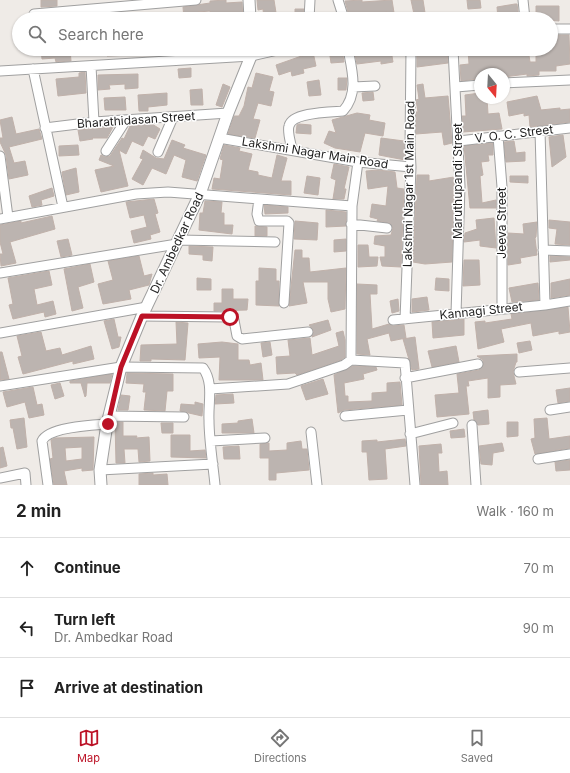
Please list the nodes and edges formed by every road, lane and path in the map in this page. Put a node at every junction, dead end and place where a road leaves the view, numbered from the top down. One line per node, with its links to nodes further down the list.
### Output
1 (196, 0): 6 (street)
2 (249, 0): 7 (street)
3 (310, 0): 8 (street)
4 (338, 0): 9 (street)
5 (523, 0): 10 (street)
6 (57, 12)
7 (250, 12)
8 (309, 12)
9 (342, 12)
10 (524, 12)
11 (558, 29): 12 (street)
12 (570, 29)
13 (214, 56): 18 (street)
14 (250, 56): 27 (street, Dr. Ambedkar Road)
15 (349, 56): 25 (street)
16 (411, 56): 42 (street, Lakshmi Nagar 1st Main Road)
17 (454, 56): 26 (street, Maruthupandi Street)
18 (91, 66): 19 (street); 30 (street)
19 (33, 69): 20 (street); 31 (street)
20 (0, 71)
21 (570, 80): 22 (street)
22 (510, 83)
23 (375, 86): 25 (street)
24 (474, 86): 26 (street)
25 (353, 87): 37 (street)
26 (456, 87): 36 (street, Maruthupandi Street)
27 (228, 113): 28 (street, Bharathidasan Street); 35 (street, Dr. Ambedkar Road)
28 (173, 117): 29 (street, Bharathidasan Street); 39 (street)
29 (126, 120): 30 (street, Bharathidasan Street); 38 (street)
30 (94, 122): 31 (street, Bharathidasan Street)
31 (45, 128): 46 (street)
32 (570, 128): 33 (street, V. O. C. Street)
33 (540, 132): 34 (street, V. O. C. Street); 52 (street)
34 (498, 136): 36 (street, V. O. C. Street); 58 (street, Jeeva Street)
35 (219, 138): 37 (street, Lakshmi Nagar Main Road); 43 (street, Dr. Ambedkar Road)
36 (459, 141): 60 (street, Maruthupandi Street)
37 (292, 150): 41 (street, Lakshmi Nagar Main Road)
38 (106, 151)
39 (158, 152)
40 (0, 156): 47 (street)
41 (358, 162): 42 (street, Lakshmi Nagar Main Road); 45 (street)
42 (411, 167): 61 (street, Lakshmi Nagar 1st Main Road)
43 (200, 194): 44 (street); 46 (street); 50 (street, Dr. Ambedkar Road)
44 (259, 199): 45 (street); 56 (street)
45 (352, 206): 48 (street)
46 (63, 207): 47 (street)
47 (4, 218)
48 (351, 224): 49 (street); 65 (street)
49 (387, 228)
50 (178, 242): 51 (street); 54 (street); 59 (street, Dr. Ambedkar Road)
51 (275, 242)
52 (543, 250): 53 (street); 57 (street)
53 (570, 251)
54 (0, 274)
55 (570, 301): 57 (street, Kannagi Street)
56 (284, 303)
57 (546, 305): 58 (street, Kannagi Street)
58 (502, 309): 60 (street, Kannagi Street)
59 (145, 311): 63 (street); 64 (street); 67 (street, Dr. Ambedkar Road)
60 (456, 314): 61 (street, Kannagi Street)
61 (405, 319): 62 (street, Kannagi Street)
62 (392, 320)
63 (308, 332)
64 (0, 333)
65 (351, 360): 70 (street); 72 (street)
66 (478, 364): 70 (street)
67 (121, 367): 71 (street); 72 (street); 78 (street, Dr. Ambedkar Road)
68 (570, 368): 69 (street)
69 (519, 372)
70 (405, 378): 74 (street)
71 (0, 386)
72 (210, 389): 84 (street)
73 (570, 407): 75 (street)
74 (408, 410): 76 (street); 82 (street)
75 (550, 410)
76 (345, 416)
77 (184, 417): 78 (street)
78 (108, 420): 88 (street, Dr. Ambedkar Road); 91 (street)
79 (453, 424): 82 (street)
80 (472, 425): 96 (street)
81 (311, 432): 94 (street)
82 (410, 434): 95 (street)
83 (265, 438): 84 (street)
84 (211, 441): 87 (street)
85 (570, 454): 86 (street)
86 (538, 458)
87 (213, 464): 88 (street); 93 (street)
88 (100, 470): 92 (street, Dr. Ambedkar Road)
89 (0, 478): 90 (street)
90 (26, 485)
91 (48, 485)
92 (101, 485)
93 (215, 485)
94 (317, 485)
95 (415, 485)
96 (476, 485)

